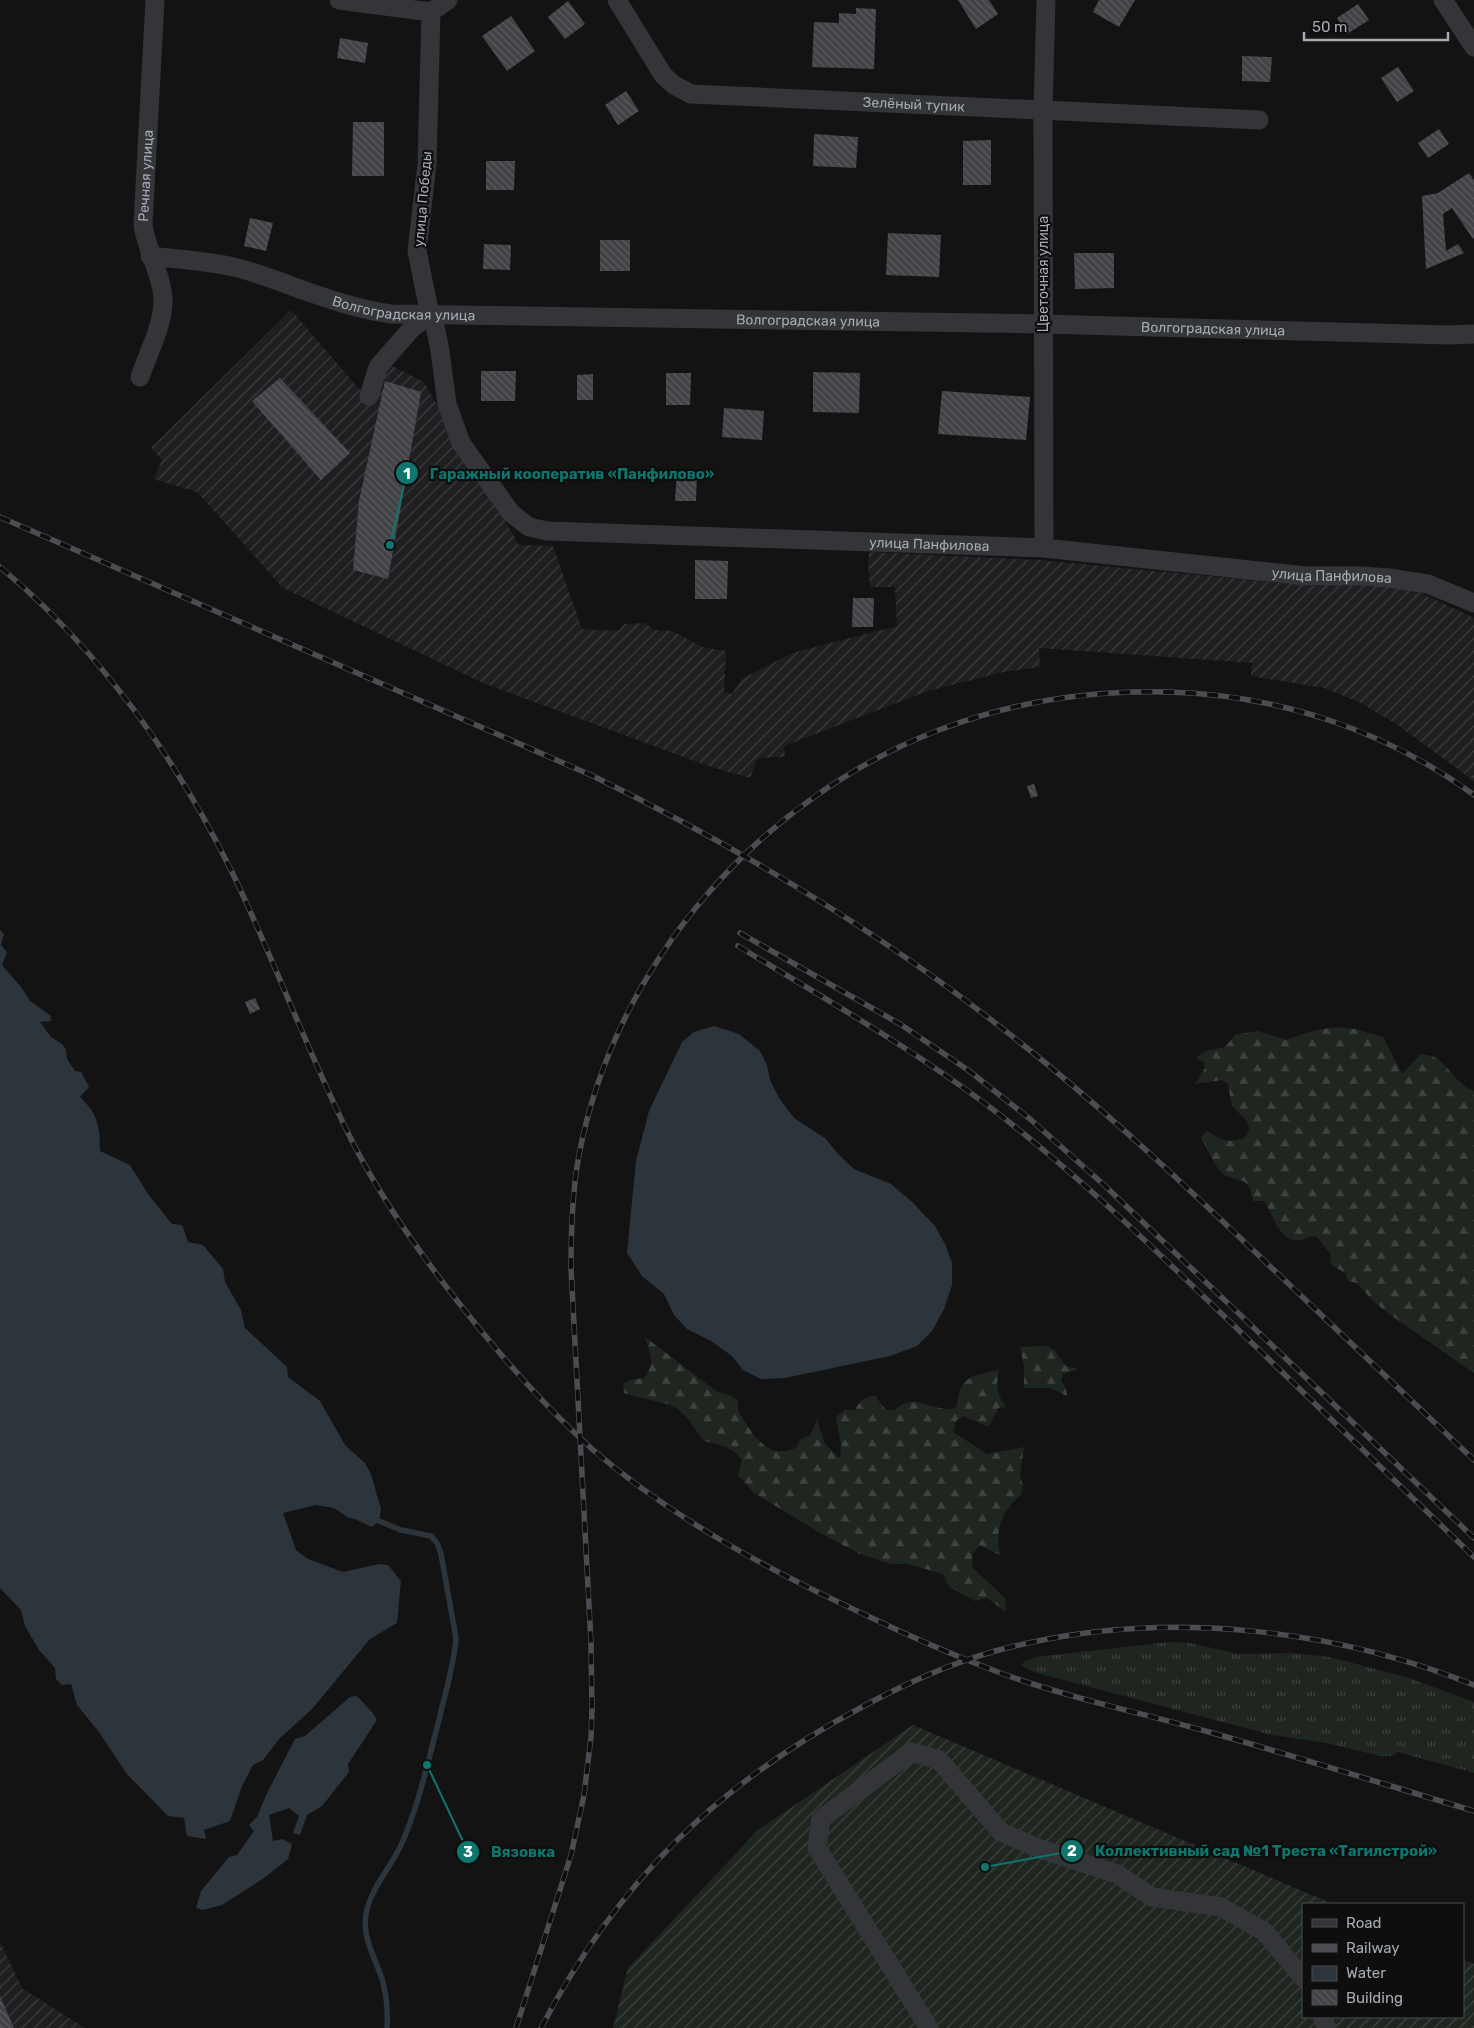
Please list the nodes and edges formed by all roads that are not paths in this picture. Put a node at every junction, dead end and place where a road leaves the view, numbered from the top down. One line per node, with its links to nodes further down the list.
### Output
1 (155, 0): 11 (street, Речная улица)
2 (339, 0): 7 (street)
3 (448, 0): 7 (street)
4 (617, 0): 9 (street, Зелёный тупик)
5 (1046, 0): 9 (street, Цветочная улица)
6 (1451, 3): 8 (street)
7 (431, 12): 12 (street, улица Победы)
8 (1474, 47)
9 (1043, 111): 10 (street, Зелёный тупик); 13 (street, Цветочная улица)
10 (1259, 120)
11 (150, 256): 12 (street, Волгоградская улица); 15 (street, Речная улица)
12 (430, 315): 13 (street, Волгоградская улица); 16 (street); 17 (street, улица Победы)
13 (1043, 324): 14 (street, Волгоградская улица); 18 (street, Цветочная улица)
14 (1474, 334)
15 (140, 376)
16 (369, 396)
17 (447, 404): 18 (street, улица Панфилова)
18 (1044, 548): 19 (street, улица Панфилова)
19 (1474, 603)
20 (1302, 1977): 21 (street)
21 (929, 2028)

